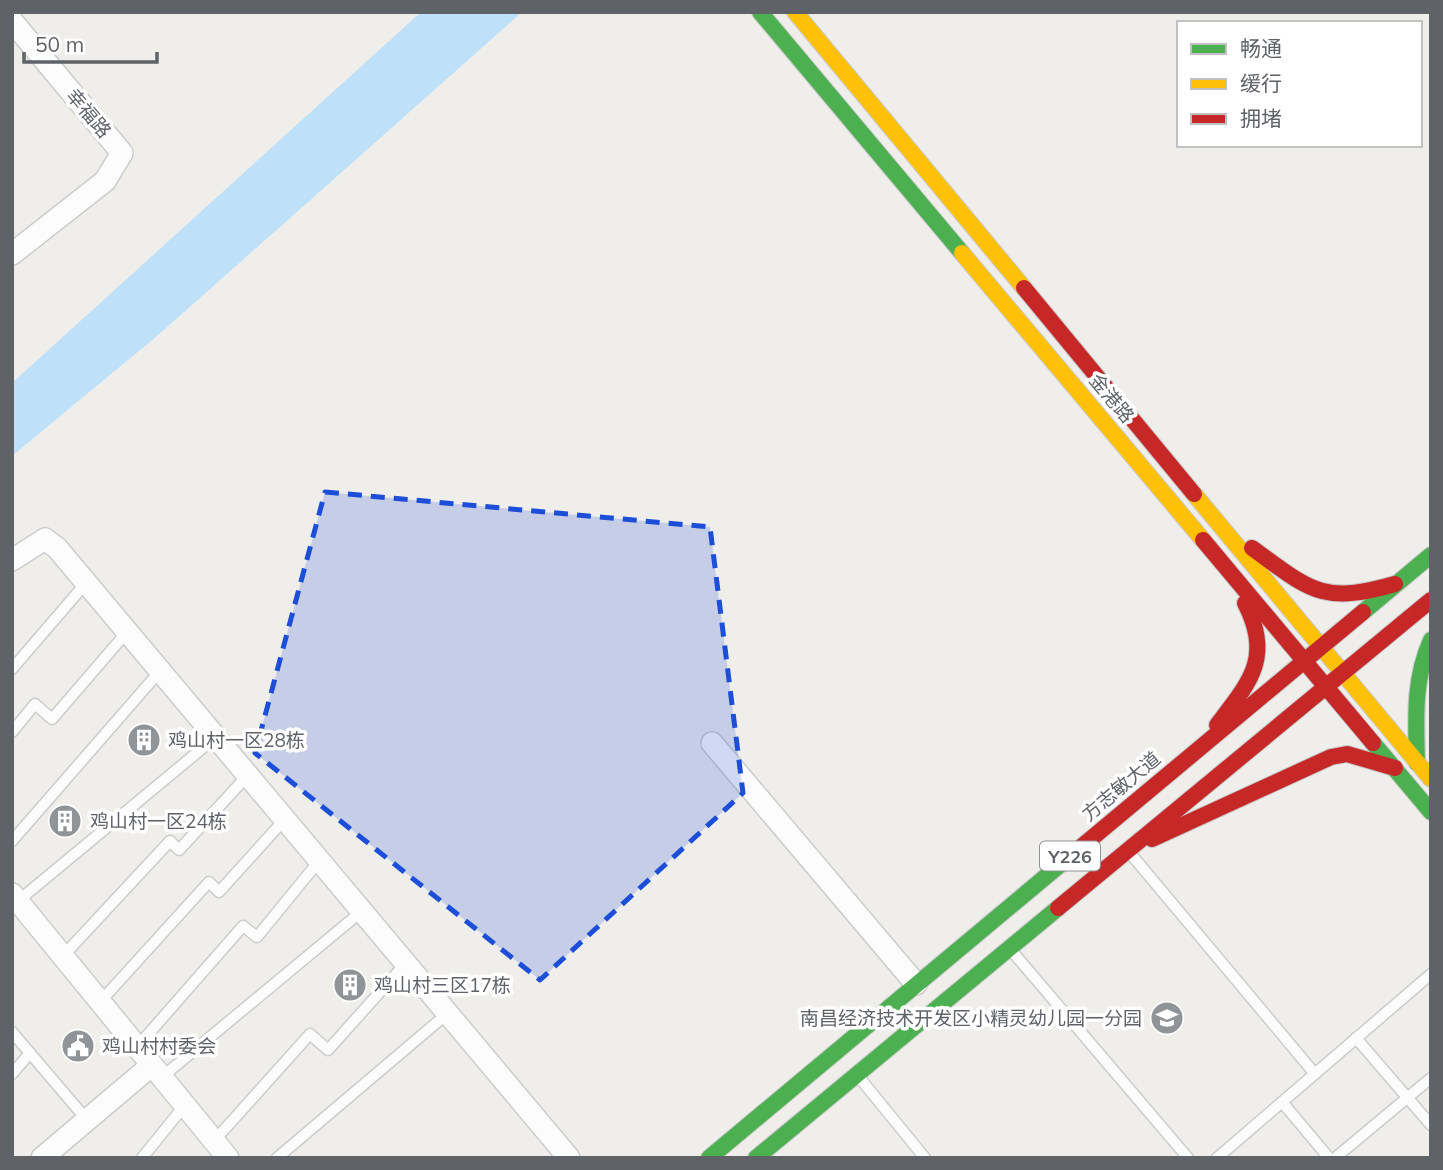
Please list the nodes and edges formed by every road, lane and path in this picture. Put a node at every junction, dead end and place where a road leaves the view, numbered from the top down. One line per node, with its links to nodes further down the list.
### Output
1 (760, 12): 6 (main road, 金港路)
2 (795, 12): 5 (main road, 金港路)
3 (12, 22): 4 (street, 幸福路)
4 (12, 254)
5 (1223, 528): 10 (main road); 14 (main road, 金港路)
6 (1208, 545): 15 (main road, 金港路); 23 (main road)
7 (1431, 555): 10 (main road, 方志敏大道 / Y226)
8 (12, 560): 9 (street)
9 (86, 583): 12 (street); 16 (lane)
10 (1395, 584): 14 (main road, 方志敏大道 / Y226)
11 (1431, 600): 18 (main road, Y226)
12 (127, 632): 17 (street); 20 (lane)
13 (1431, 640): 24 (main road)
14 (1321, 646): 15 (main road, 方志敏大道 / Y226); 18 (main road, 金港路)
15 (1304, 660): 19 (main road, 金港路); 23 (main road, 方志敏大道 / Y226)
16 (12, 669)
17 (160, 671): 21 (street); 30 (lane)
18 (1343, 673): 19 (main road, Y226); 24 (main road, 金港路)
19 (1326, 687): 25 (main road, 金港路); 31 (main road, Y226)
20 (12, 732)
21 (216, 737): 26 (street); 33 (lane)
22 (712, 743): 39 (street)
23 (1199, 748): 39 (main road, 方志敏大道 / Y226)
24 (1418, 763): 27 (main road, 金港路)
25 (1395, 768): 28 (main road, 金港路); 31 (main road)
26 (248, 775): 29 (street); 36 (lane)
27 (1431, 779)
28 (1431, 812)
29 (285, 819): 32 (street); 40 (lane)
30 (12, 841)
31 (1127, 850): 35 (main road, Y226); 49 (lane)
32 (320, 861): 34 (street); 44 (lane)
33 (15, 898): 36 (street)
34 (362, 911): 37 (street); 46 (lane)
35 (1009, 947): 47 (main road, Y226); 65 (lane)
36 (63, 957): 40 (street)
37 (406, 963): 41 (street); 56 (lane)
38 (1431, 974): 43 (lane)
39 (916, 984): 62 (main road, 方志敏大道 / Y226)
40 (100, 1002): 44 (street)
41 (448, 1013): 60 (lane); 61 (street)
42 (12, 1032): 45 (lane)
43 (1356, 1038): 49 (lane); 51 (lane)
44 (137, 1047): 46 (street)
45 (30, 1053): 48 (lane); 54 (lane)
46 (157, 1071): 53 (street); 54 (street)
47 (855, 1073): 63 (main road, Y226); 64 (lane)
48 (12, 1074)
49 (1315, 1074): 52 (lane)
50 (1431, 1078): 51 (lane)
51 (1407, 1097): 55 (lane); 67 (lane)
52 (1282, 1102): 66 (lane); 67 (lane)
53 (185, 1105): 56 (street); 58 (lane)
54 (87, 1120): 57 (street)
55 (1431, 1125)
56 (214, 1141): 59 (street)
57 (42, 1158)
58 (142, 1158)
59 (228, 1158)
60 (277, 1158)
61 (569, 1158)
62 (709, 1158)
63 (756, 1158)
64 (925, 1158)
65 (1188, 1158)
66 (1217, 1158)
67 (1332, 1158)

